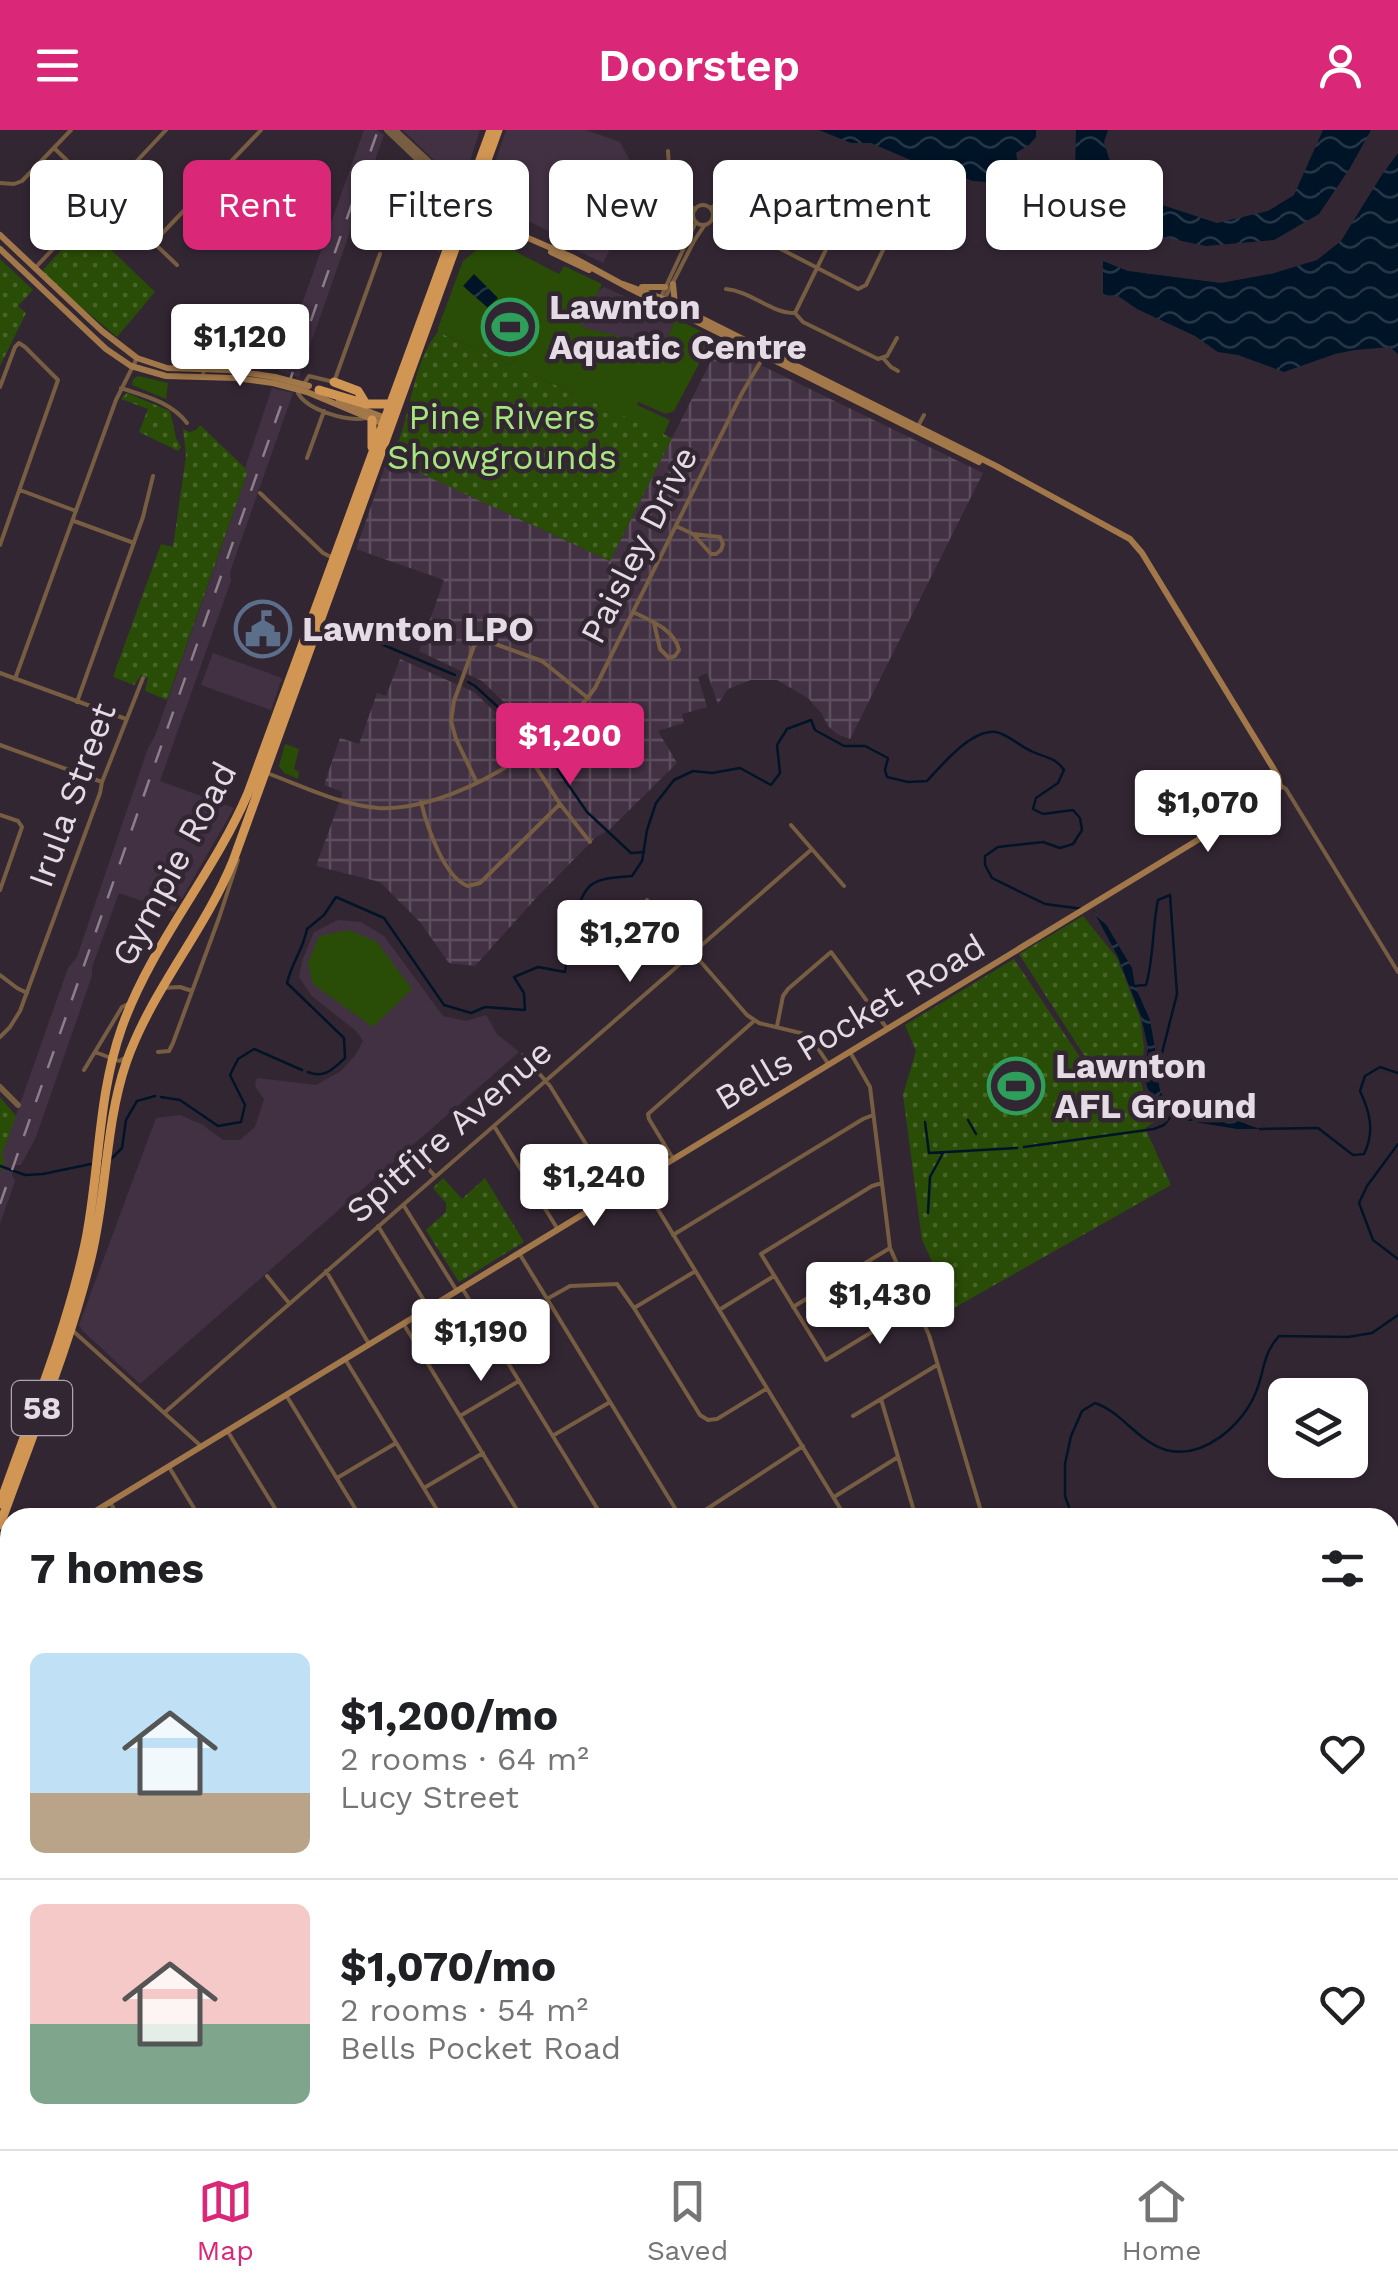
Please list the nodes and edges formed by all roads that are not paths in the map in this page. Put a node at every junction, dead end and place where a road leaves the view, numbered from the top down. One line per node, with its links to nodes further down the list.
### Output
1 (71, 130): 6 (street)
2 (166, 130): 9 (street)
3 (261, 130): 17 (street)
4 (494, 130): 11 (highway, Gympie Road / 58)
5 (390, 131): 10 (street)
6 (54, 148): 8 (street); 12 (street)
7 (668, 151): 14 (street)
8 (67, 160)
9 (137, 160)
10 (422, 160)
11 (483, 160)
12 (0, 183)
13 (711, 208): 14 (street); 16 (street)
14 (695, 210): 15 (street)
15 (696, 222): 16 (street); 33 (street)
16 (704, 226): 33 (street)
17 (163, 232)
18 (0, 235): 30 (main road)
19 (529, 238): 32 (main road)
20 (0, 249): 44 (main road)
21 (51, 250): 30 (street)
22 (161, 250): 29 (street)
23 (452, 250): 52 (highway, Gympie Road / 58)
24 (452, 250): 57 (highway, Gympie Road / 58)
25 (782, 250): 31 (street)
26 (825, 250): 31 (street)
27 (883, 250): 31 (street)
28 (380, 254): 47 (street)
29 (177, 265)
30 (34, 268): 42 (main road)
31 (816, 269): 38 (street)
32 (623, 284): 34 (main road); 36 (main road)
33 (669, 285): 34 (main road); 36 (street); 37 (main road)
34 (639, 288): 36 (main road)
35 (726, 289): 38 (street)
36 (661, 301): 37 (main road); 41 (main road)
37 (675, 305): 41 (main road)
38 (795, 314): 43 (street)
39 (207, 316): 46 (street)
40 (897, 338): 43 (street)
41 (765, 354): 58 (main road); 66 (street, Paisley Drive)
42 (137, 358): 44 (street); 46 (main road)
43 (883, 358): 45 (street)
44 (131, 366): 46 (main road); 49 (street)
45 (898, 371)
46 (206, 374): 50 (main road, bridge)
47 (334, 382): 51 (highway); 53 (street)
48 (0, 387): 62 (street)
49 (121, 388): 56 (street); 64 (street)
50 (312, 389): 51 (highway); 55 (main road); 57 (main road)
51 (366, 404): 52 (highway)
52 (392, 404): 57 (highway, Gympie Road / 58)
53 (324, 411): 55 (street); 59 (street)
54 (924, 415): 58 (street)
55 (369, 419): 57 (main road); 60 (highway)
56 (188, 423)
57 (389, 423): 60 (highway, Gympie Road / 58); 70 (highway, Gympie Road / 58)
58 (916, 430): 84 (main road)
59 (307, 458)
60 (371, 459): 70 (highway, Gympie Road / 58)
61 (153, 476): 68 (street)
62 (20, 490): 64 (street); 69 (street)
63 (260, 494): 70 (street)
64 (76, 511): 65 (street)
65 (74, 521): 68 (street); 75 (street)
66 (676, 526): 67 (street); 71 (street, Paisley Drive)
67 (693, 534): 67 (street)
68 (134, 543): 77 (street)
69 (0, 545)
70 (338, 559): 81 (highway, Gympie Road / 58)
71 (633, 612): 72 (street); 76 (street, Paisley Drive)
72 (654, 623): 72 (street)
73 (0, 673): 75 (street)
74 (142, 678): 78 (street, Irula Street)
75 (16, 679): 77 (street)
76 (588, 698): 80 (street, Paisley Drive); 83 (street)
77 (77, 702): 78 (street)
78 (126, 720): 82 (street, Irula Street)
79 (0, 745): 82 (street)
80 (526, 753): 83 (street, Paisley Drive); 86 (street)
81 (261, 771): 85 (street, Paisley Drive); 91 (highway, Gympie Road / 58); 92 (highway, Gympie Road / 58)
82 (102, 782): 103 (street, Irula Street)
83 (477, 783): 85 (street, Paisley Drive)
84 (1280, 785): 97 (street); 107 (main road, Bells Pocket Road)
85 (421, 802): 86 (street)
86 (560, 804): 89 (street)
87 (0, 814): 94 (street)
88 (791, 825): 90 (street)
89 (590, 842)
90 (812, 849): 93 (street); 96 (street, Spitfire Avenue)
91 (215, 855): 92 (highway); 104 (highway, Gympie Road / 58)
92 (235, 860): 98 (highway, Gympie Road / 58); 102 (street, Gympie Road)
93 (844, 886)
94 (0, 890)
95 (646, 900): 96 (street)
96 (692, 953): 105 (street); 117 (street, Spitfire Avenue)
97 (1398, 972)
98 (173, 973): 100 (street, Gympie Road); 101 (highway, Gympie Road / 58)
99 (0, 974): 103 (street)
100 (180, 987): 101 (street, Gympie Road); 102 (street, Gympie Road)
101 (164, 988): 113 (highway, Gympie Road / 58)
102 (192, 991): 110 (street, Gympie Road)
103 (27, 993): 108 (street, Irula Street)
104 (131, 1004): 109 (street, Gympie Road); 114 (highway, Gympie Road / 58)
105 (754, 1021): 106 (street); 124 (street)
106 (777, 1026): 107 (street); 115 (street)
107 (888, 1028): 111 (main road, Bells Pocket Road)
108 (0, 1037)
109 (95, 1052): 114 (street); 116 (street, Gympie Road)
110 (158, 1052)
111 (850, 1052): 115 (main road, Bells Pocket Road); 120 (street)
112 (523, 1055): 117 (street)
113 (129, 1056): 114 (street); 122 (highway, Gympie Road / 58)
114 (112, 1060): 122 (highway, Gympie Road / 58)
115 (829, 1065): 124 (main road, Bells Pocket Road)
116 (84, 1070)
117 (546, 1080): 121 (street, Spitfire Avenue); 128 (street)
118 (0, 1087): 119 (street)
119 (18, 1105)
120 (873, 1115): 127 (street); 132 (street)
121 (494, 1126): 125 (street, Spitfire Avenue); 131 (street)
122 (102, 1153): 148 (highway, Gympie Road / 58)
123 (414, 1153): 125 (street)
124 (673, 1159): 126 (main road, Bells Pocket Road)
125 (435, 1177): 129 (street, Spitfire Avenue)
126 (640, 1180): 128 (main road, Bells Pocket Road); 132 (street)
127 (882, 1183): 133 (street); 138 (street)
128 (616, 1194): 131 (main road, Bells Pocket Road)
129 (403, 1204): 130 (street, Spitfire Avenue); 139 (street)
130 (378, 1226): 135 (street, Spitfire Avenue); 144 (street)
131 (558, 1230): 134 (main road, Bells Pocket Road)
132 (674, 1235): 136 (street)
133 (890, 1248): 142 (street); 143 (street)
134 (520, 1253): 139 (main road, Bells Pocket Road); 140 (street)
135 (326, 1271): 141 (street, Spitfire Avenue); 149 (street)
136 (696, 1272): 145 (street); 146 (street)
137 (267, 1276): 141 (street)
138 (774, 1276): 143 (street); 146 (street)
139 (459, 1290): 144 (main road, Bells Pocket Road); 152 (street)
140 (547, 1298): 145 (street); 156 (street)
141 (289, 1302): 157 (street, Spitfire Avenue)
142 (916, 1305): 143 (street); 151 (street)
143 (793, 1307)
144 (428, 1308): 147 (main road, Bells Pocket Road)
145 (634, 1308): 153 (street)
146 (719, 1310): 153 (street)
147 (404, 1323): 149 (main road, Bells Pocket Road); 158 (street)
148 (67, 1327): 157 (street); 172 (highway, Gympie Road / 58); 173 (highway, Gympie Road / 58)
149 (370, 1344): 150 (main road, Bells Pocket Road)
150 (345, 1359): 154 (main road, Bells Pocket Road); 162 (street)
151 (937, 1364): 155 (street); 186 (street)
152 (519, 1380): 158 (street); 161 (street)
153 (767, 1388): 164 (street)
154 (286, 1395): 160 (main road, Bells Pocket Road); 168 (street)
155 (880, 1399): 159 (street); 166 (street)
156 (610, 1402): 161 (street); 182 (street)
157 (164, 1412): 163 (street)
158 (460, 1416): 165 (street)
159 (853, 1416)
160 (228, 1431): 163 (main road, Bells Pocket Road); 177 (street)
161 (553, 1436): 181 (street)
162 (396, 1443): 168 (street); 169 (street)
163 (200, 1446): 167 (main road, Bells Pocket Road)
164 (803, 1446): 170 (street); 183 (street)
165 (483, 1453): 169 (street); 180 (street)
166 (898, 1458): 170 (street); 185 (street)
167 (169, 1466): 171 (main road, Bells Pocket Road); 176 (street)
168 (338, 1478): 178 (street)
169 (424, 1488): 179 (street)
170 (834, 1497): 184 (street)
171 (110, 1502): 174 (main road, Bells Pocket Road); 175 (street)
172 (0, 1504)
173 (6, 1508)
174 (100, 1508)
175 (113, 1508)
176 (194, 1508)
177 (275, 1508)
178 (355, 1508)
179 (436, 1508)
180 (516, 1508)
181 (596, 1508)
182 (675, 1508)
183 (708, 1508)
184 (840, 1508)
185 (913, 1508)
186 (980, 1508)

